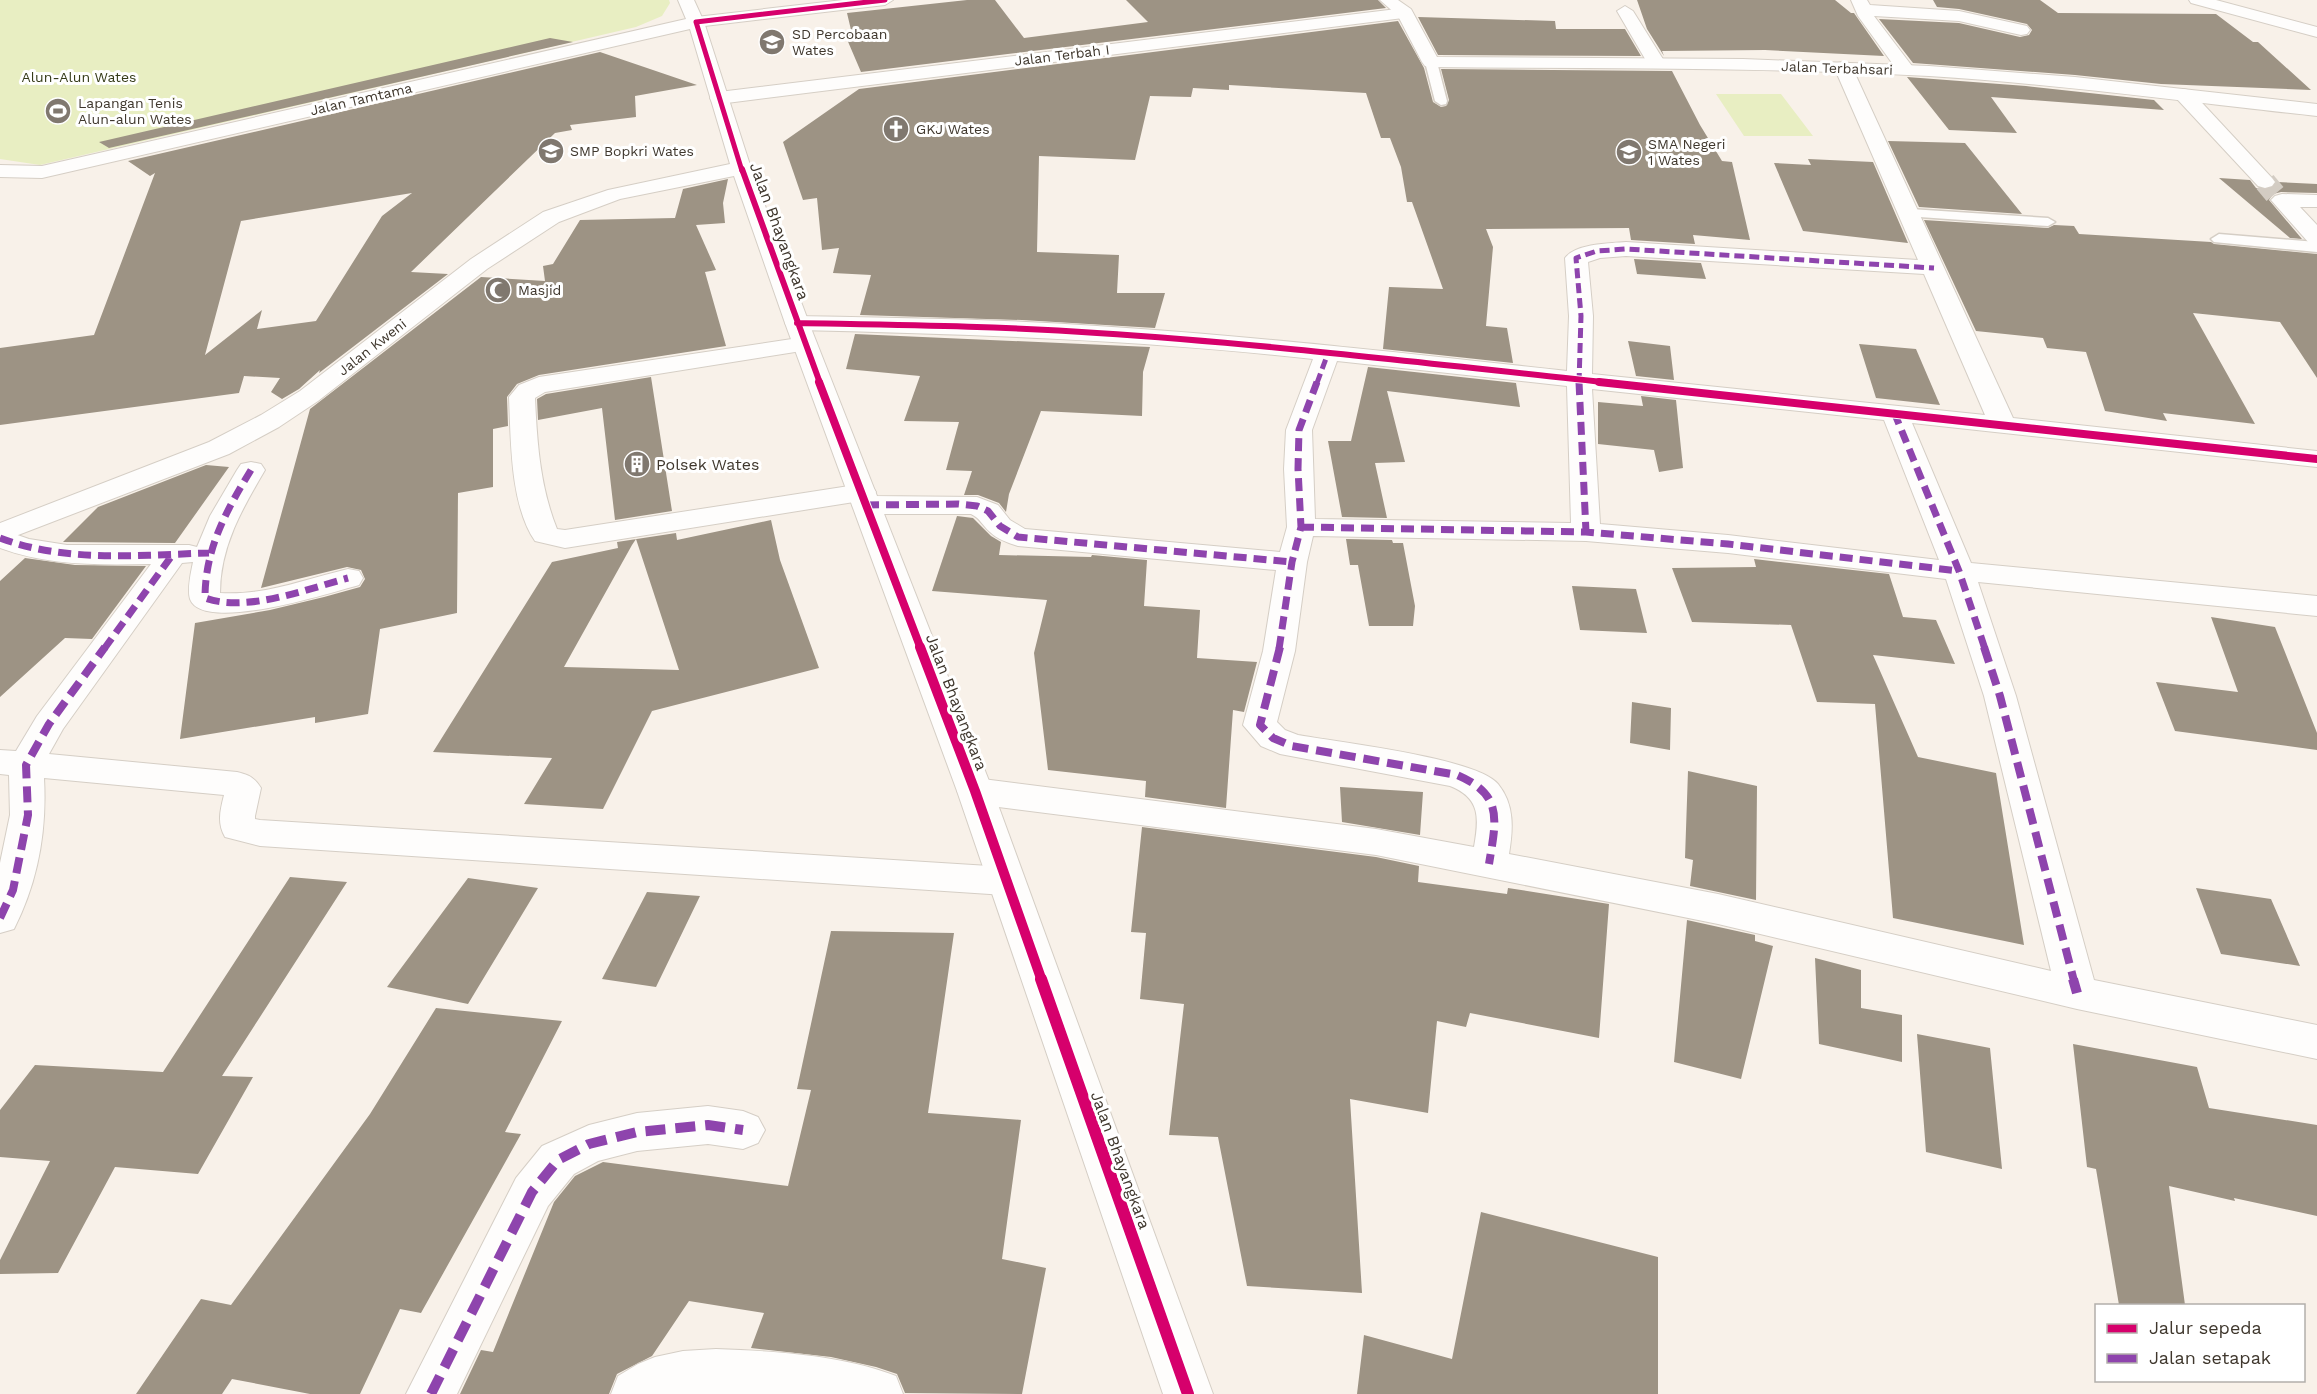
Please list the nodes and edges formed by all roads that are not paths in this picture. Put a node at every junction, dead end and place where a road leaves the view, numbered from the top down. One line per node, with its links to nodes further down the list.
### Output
1 (885, 0): 5 (street, Jalan Tamtama)
2 (1388, 0): 7 (street)
3 (2197, 0): 8 (street)
4 (1861, 5): 10 (street); 15 (street)
5 (691, 11): 17 (street, Jalan Bhayangkara); 22 (street, Jalan Tamtama)
6 (1625, 11): 13 (street)
7 (1405, 13): 12 (street); 17 (street, Jalan Terbah I)
8 (2262, 17): 9 (street); 11 (street)
9 (2317, 18)
10 (2021, 30)
11 (2317, 32)
12 (1431, 62): 13 (street, Jalan Terbahsari); 18 (lane)
13 (1657, 64): 14 (street, Jalan Terbahsari)
14 (1843, 67): 15 (street, Jalan Terbahsari); 26 (street)
15 (1906, 70): 16 (street, Jalan Terbahsari)
16 (2184, 95): 19 (street, Jalan Terbahsari); 24 (street)
17 (719, 98): 20 (street, Jalan Bhayangkara)
18 (1441, 101)
19 (2317, 110)
20 (741, 168): 32 (street, Jalan Bhayangkara); 42 (street, Jalan Kweni)
21 (0, 171): 22 (street, Jalan Tamtama)
22 (42, 172): 23 (street)
23 (0, 182)
24 (2274, 192): 25 (street); 28 (street)
25 (2317, 201)
26 (1910, 213): 27 (lane); 31 (street)
27 (2048, 222)
28 (2317, 238)
29 (2219, 239): 30 (lane)
30 (2317, 247)
31 (1934, 268): 34 (street); 36 (street)
32 (801, 334): 33 (street); 39 (street, Jalan Bhayangkara); 39 (street)
33 (1328, 353): 34 (street); 40 (street)
34 (1579, 379): 35 (street); 41 (street)
35 (1894, 412): 36 (street); 47 (street)
36 (2002, 424): 37 (street)
37 (2317, 459)
38 (251, 470): 44 (street)
39 (864, 499): 46 (street); 51 (street, Jalan Bhayangkara)
40 (1301, 527): 41 (street); 46 (street)
41 (1586, 532): 47 (street)
42 (0, 533)
43 (0, 538): 45 (street)
44 (209, 553): 45 (street); 48 (street)
45 (173, 554): 50 (street)
46 (1292, 562): 52 (street)
47 (1959, 571): 49 (street); 55 (street)
48 (348, 578)
49 (2317, 606)
50 (13, 764): 53 (street); 54 (street)
51 (975, 791): 52 (street); 53 (street, Jalan Bhayangkara)
52 (1489, 864): 55 (street)
53 (1005, 881): 61 (street, Jalan Bhayangkara)
54 (0, 918)
55 (2077, 993): 56 (street)
56 (2317, 1042)
57 (743, 1130): 58 (street)
58 (431, 1394)
59 (636, 1394): 60 (street)
60 (878, 1394)
61 (1188, 1394)

